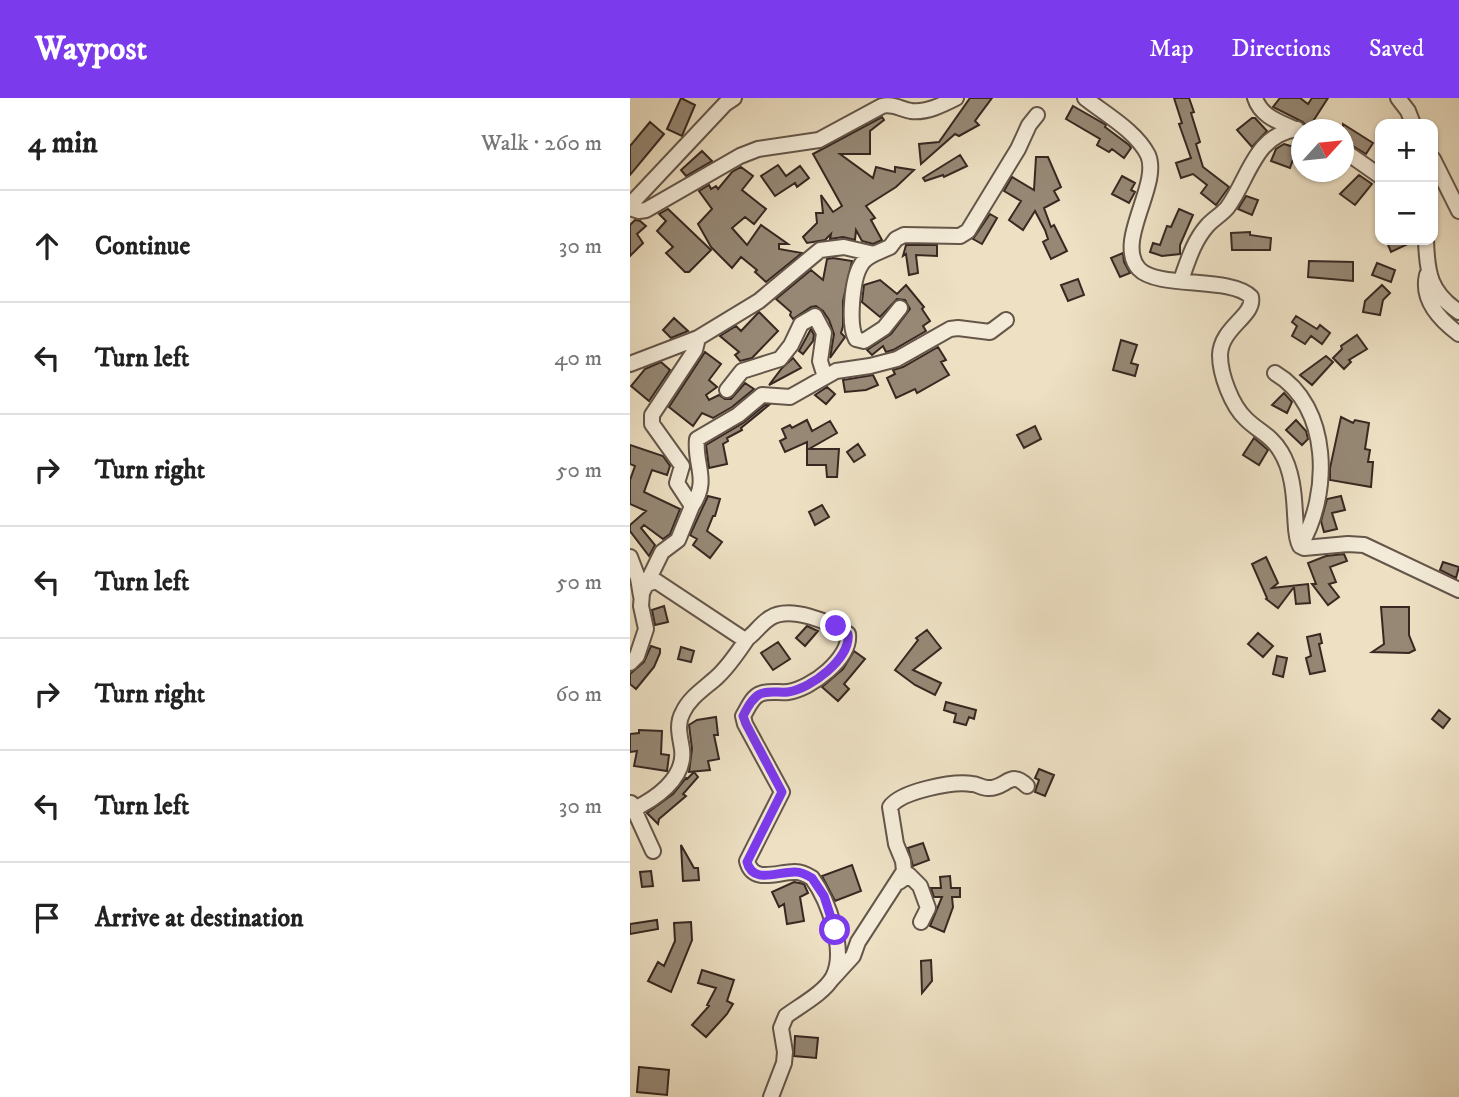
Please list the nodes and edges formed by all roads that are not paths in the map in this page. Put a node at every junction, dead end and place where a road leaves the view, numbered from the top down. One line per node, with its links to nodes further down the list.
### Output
1 (734, 98): 13 (street)
2 (956, 98): 13 (street)
3 (1085, 98): 18 (street)
4 (1255, 98): 8 (street)
5 (1398, 98): 7 (street)
6 (1037, 115): 16 (street)
7 (1411, 119)
8 (1291, 127)
9 (1291, 131): 18 (street)
10 (1354, 158): 12 (street)
11 (1438, 169): 14 (street)
12 (1375, 172)
13 (630, 206)
14 (1459, 211)
15 (1426, 245): 17 (street)
16 (874, 254): 19 (street); 23 (street)
17 (1428, 270): 20 (street); 22 (street)
18 (1181, 281): 29 (street)
19 (900, 308)
20 (1459, 312)
21 (1006, 320): 26 (street)
22 (1459, 334)
23 (698, 338): 24 (street); 28 (street)
24 (630, 364)
25 (1275, 373): 29 (street)
26 (825, 377): 27 (street); 28 (street)
27 (727, 390)
28 (692, 506): 31 (street)
29 (1300, 546): 32 (street)
30 (630, 557): 33 (street)
31 (647, 584): 33 (street); 34 (street)
32 (1459, 590)
33 (641, 599): 35 (street)
34 (747, 639): 37 (street); 41 (street)
35 (630, 663)
36 (1027, 786): 39 (street)
37 (632, 807): 38 (street)
38 (653, 851)
39 (899, 882): 40 (street); 41 (street)
40 (921, 922)
41 (831, 980): 42 (street)
42 (771, 1097)

